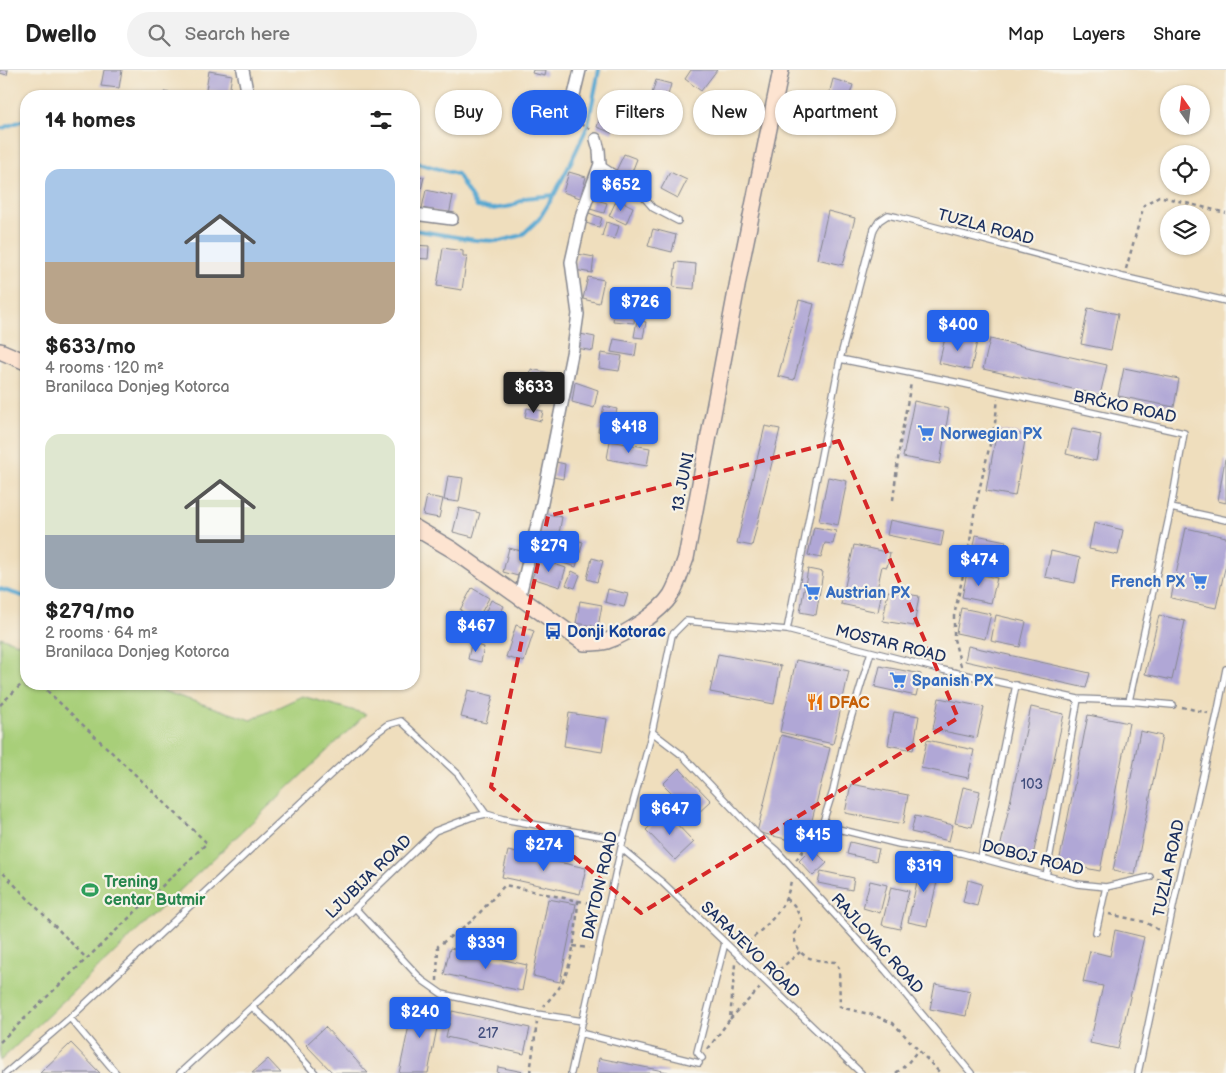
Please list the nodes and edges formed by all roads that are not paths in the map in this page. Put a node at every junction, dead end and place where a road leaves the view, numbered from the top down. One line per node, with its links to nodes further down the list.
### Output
1 (243, 70): 4 (street)
2 (580, 70): 5 (street)
3 (781, 70): 18 (street, 13. JUNI)
4 (247, 90)
5 (575, 90)
6 (594, 134): 7 (street)
7 (600, 164): 10 (lane); 18 (street)
8 (420, 215): 9 (street)
9 (452, 219)
10 (678, 221)
11 (1226, 301): 14 (lane, TUZLA ROAD)
12 (0, 351): 13 (street)
13 (20, 359)
14 (840, 359): 15 (lane, BRČKO ROAD); 20 (lane)
15 (1171, 508): 16 (lane); 25 (lane, BRČKO ROAD)
16 (1226, 520)
17 (420, 531): 18 (street, 13. JUNI)
18 (519, 599)
19 (686, 621): 20 (lane, MOSTAR ROAD); 27 (lane, DAYTON ROAD)
20 (787, 630): 21 (lane, MOSTAR ROAD)
21 (871, 652): 23 (lane, MOSTAR ROAD); 31 (lane, DOBOJ ROAD)
22 (1226, 669): 49 (lane, TUZLA ROAD)
23 (1016, 685): 24 (lane, MOSTAR ROAD); 31 (lane)
24 (1078, 699): 25 (lane, MOSTAR ROAD); 32 (lane)
25 (1129, 701): 26 (lane, MOSTAR ROAD)
26 (1173, 705)
27 (652, 732): 29 (lane, DAYTON ROAD); 48 (lane, RAJLOVAC ROAD)
28 (486, 814): 29 (lane); 35 (lane, LJUBIJA ROAD); 39 (lane)
29 (623, 840): 30 (lane, DAYTON ROAD)
30 (620, 848): 37 (lane, SARAJEVO ROAD); 40 (lane, DAYTON ROAD)
31 (981, 858): 32 (lane, DOBOJ ROAD)
32 (1046, 876): 34 (lane, DOBOJ ROAD)
33 (1150, 878): 34 (lane, DOBOJ ROAD)
34 (1106, 887): 36 (lane)
35 (355, 908): 38 (lane, LJUBIJA ROAD); 40 (lane)
36 (1096, 932)
37 (725, 943): 41 (lane); 47 (lane, SARAJEVO ROAD)
38 (252, 1007): 44 (lane, LJUBIJA ROAD); 45 (lane)
39 (70, 1018): 42 (lane); 43 (lane)
40 (583, 1021): 41 (lane, DAYTON ROAD)
41 (580, 1034): 46 (lane, DAYTON ROAD)
42 (6, 1073)
43 (116, 1073)
44 (180, 1073)
45 (315, 1073)
46 (571, 1073)
47 (861, 1073)
48 (971, 1073)
49 (1138, 1073)

